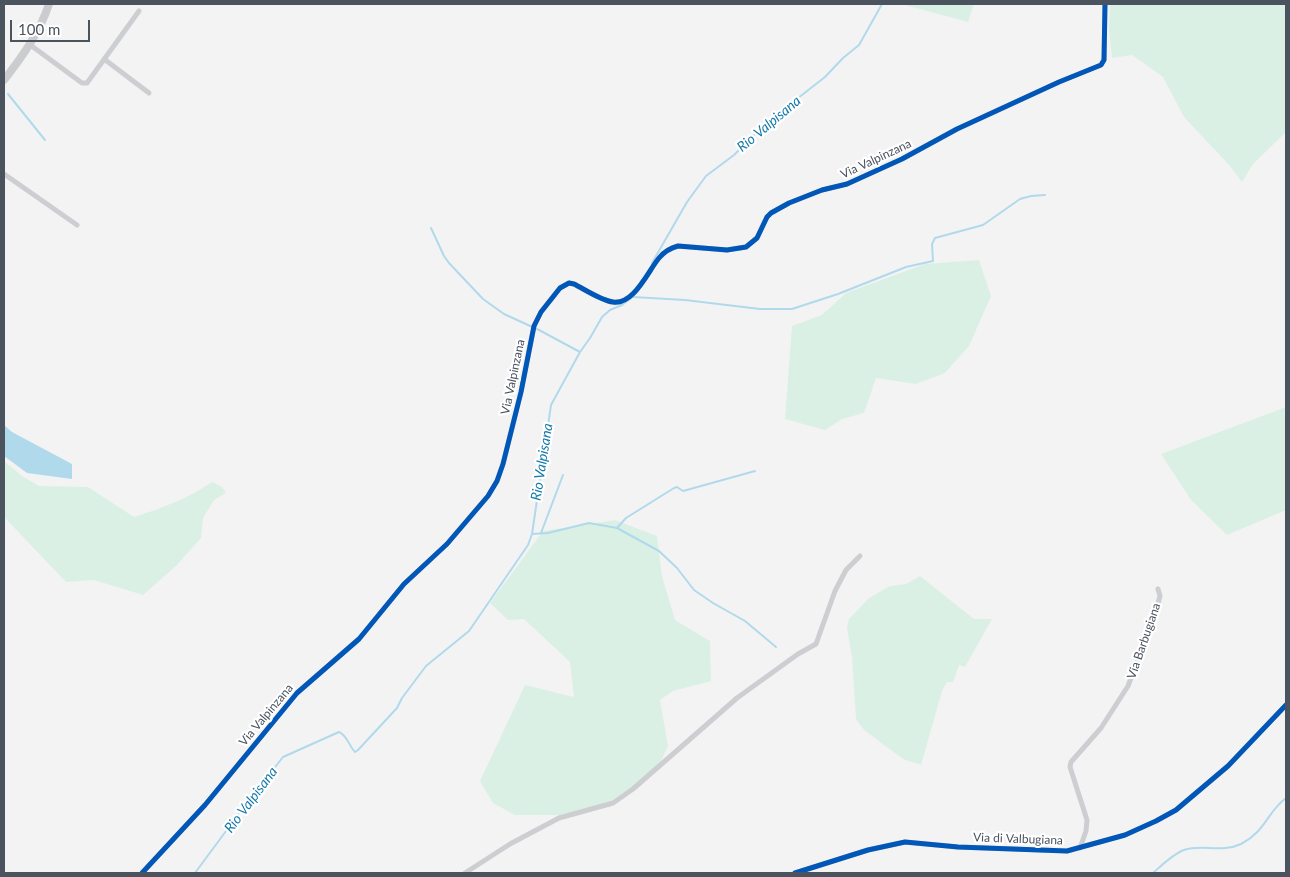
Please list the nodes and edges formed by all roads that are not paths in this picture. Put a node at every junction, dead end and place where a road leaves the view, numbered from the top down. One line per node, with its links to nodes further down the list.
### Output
1 (49, 4): 4 (main road)
2 (1105, 4): 14 (street, Via Valpinzana)
3 (139, 11): 5 (street)
4 (29, 44): 5 (street); 6 (main road)
5 (104, 59): 7 (street)
6 (4, 80)
7 (150, 93)
8 (4, 174): 9 (street)
9 (77, 225)
10 (860, 556): 15 (street)
11 (1158, 590): 13 (street, Via Barbugiana)
12 (1286, 705): 13 (street, Via di Valbugiana)
13 (1080, 848): 16 (street, Via di Valbugiana)
14 (142, 873)
15 (465, 873)
16 (795, 873)

